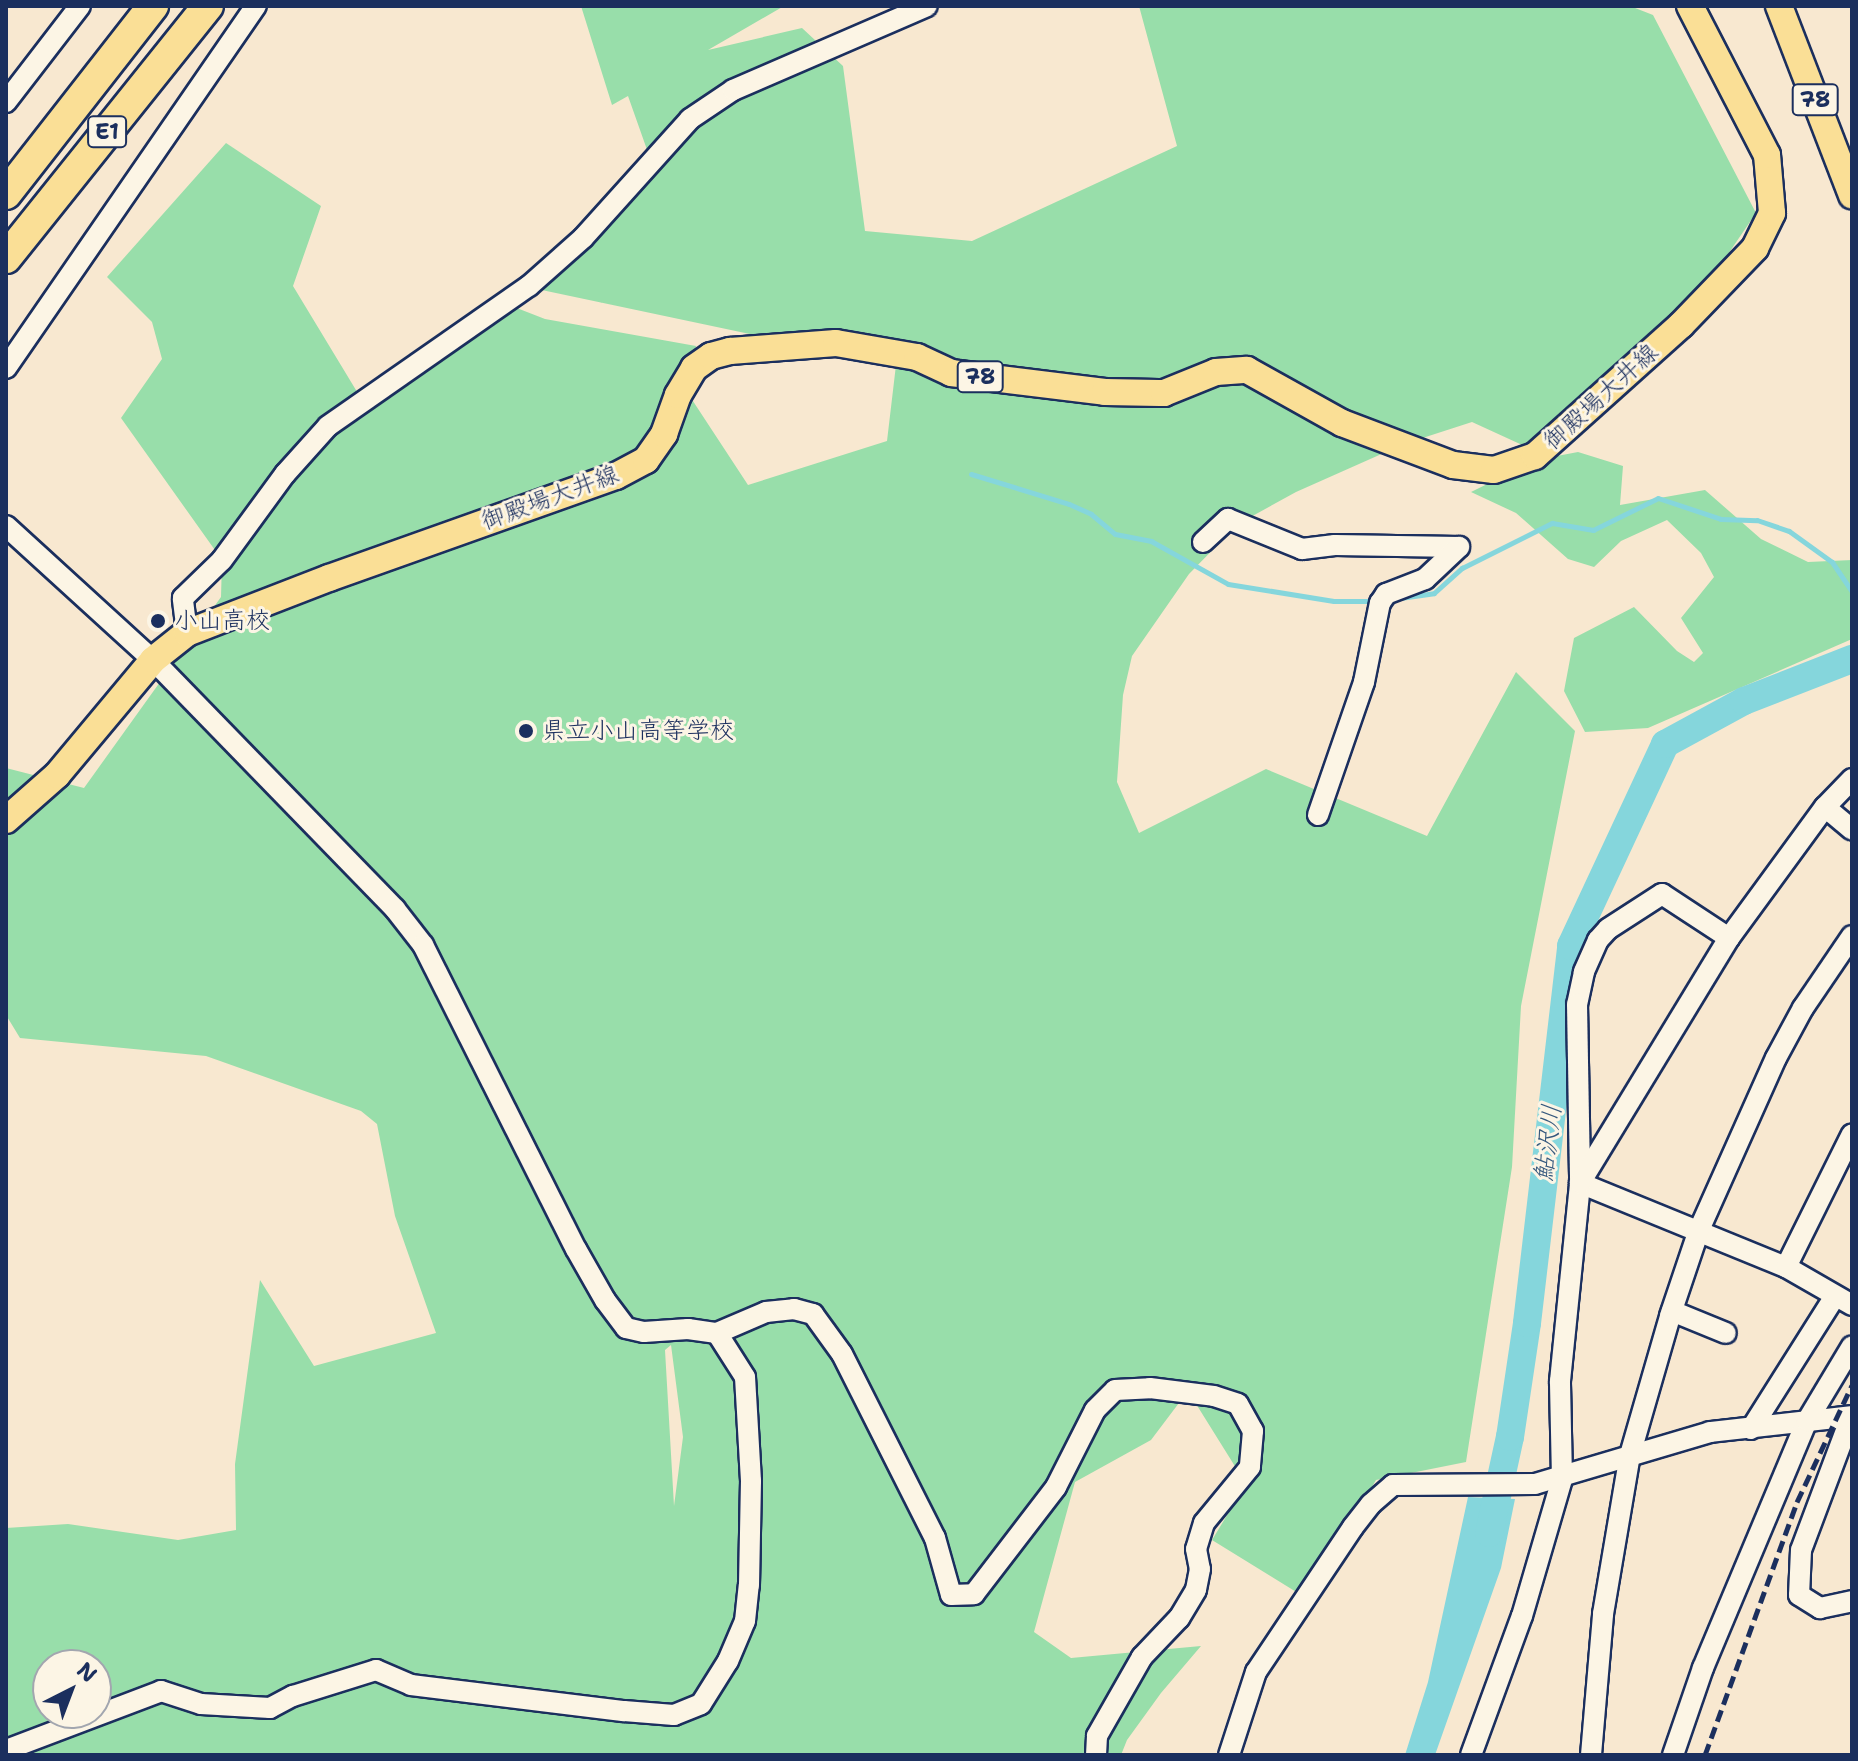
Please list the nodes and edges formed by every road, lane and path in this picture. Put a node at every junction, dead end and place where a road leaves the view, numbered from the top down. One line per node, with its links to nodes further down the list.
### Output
1 (80, 6): 8 (street)
2 (153, 6): 9 (highway, E1)
3 (208, 6): 11 (highway, E1)
4 (256, 6): 12 (street)
5 (927, 6): 15 (street)
6 (1690, 6): 15 (main road, 御殿場大井線 / 78)
7 (1779, 6): 10 (main road, 78)
8 (6, 102)
9 (6, 194)
10 (1852, 195)
11 (6, 258)
12 (6, 368)
13 (6, 526): 16 (street)
14 (1203, 542): 19 (street)
15 (187, 633): 16 (main road, 御殿場大井線 / 78)
16 (153, 660): 20 (main road, 御殿場大井線 / 78); 30 (street)
17 (1852, 779): 18 (street)
18 (1825, 807): 21 (street); 23 (street)
19 (1318, 815)
20 (6, 820)
21 (1852, 830)
22 (1852, 936): 26 (street)
23 (1729, 938): 25 (street); 25 (street)
24 (1852, 1134): 27 (street)
25 (1580, 1183): 26 (street); 37 (street)
26 (1699, 1230): 27 (street); 29 (street)
27 (1786, 1267): 28 (street)
28 (1844, 1300): 35 (street)
29 (1672, 1311): 31 (street); 36 (street)
30 (717, 1333): 39 (street); 40 (street)
31 (1726, 1333)
32 (1852, 1346): 34 (street)
33 (1851, 1417): 34 (street); 38 (street)
34 (1807, 1421): 35 (street); 44 (street)
35 (1751, 1429): 36 (street)
36 (1630, 1455): 37 (street); 43 (street)
37 (1562, 1479): 41 (street); 42 (street)
38 (1852, 1601)
39 (6, 1750)
40 (1096, 1755)
41 (1229, 1755)
42 (1471, 1755)
43 (1591, 1755)
44 (1673, 1755)

